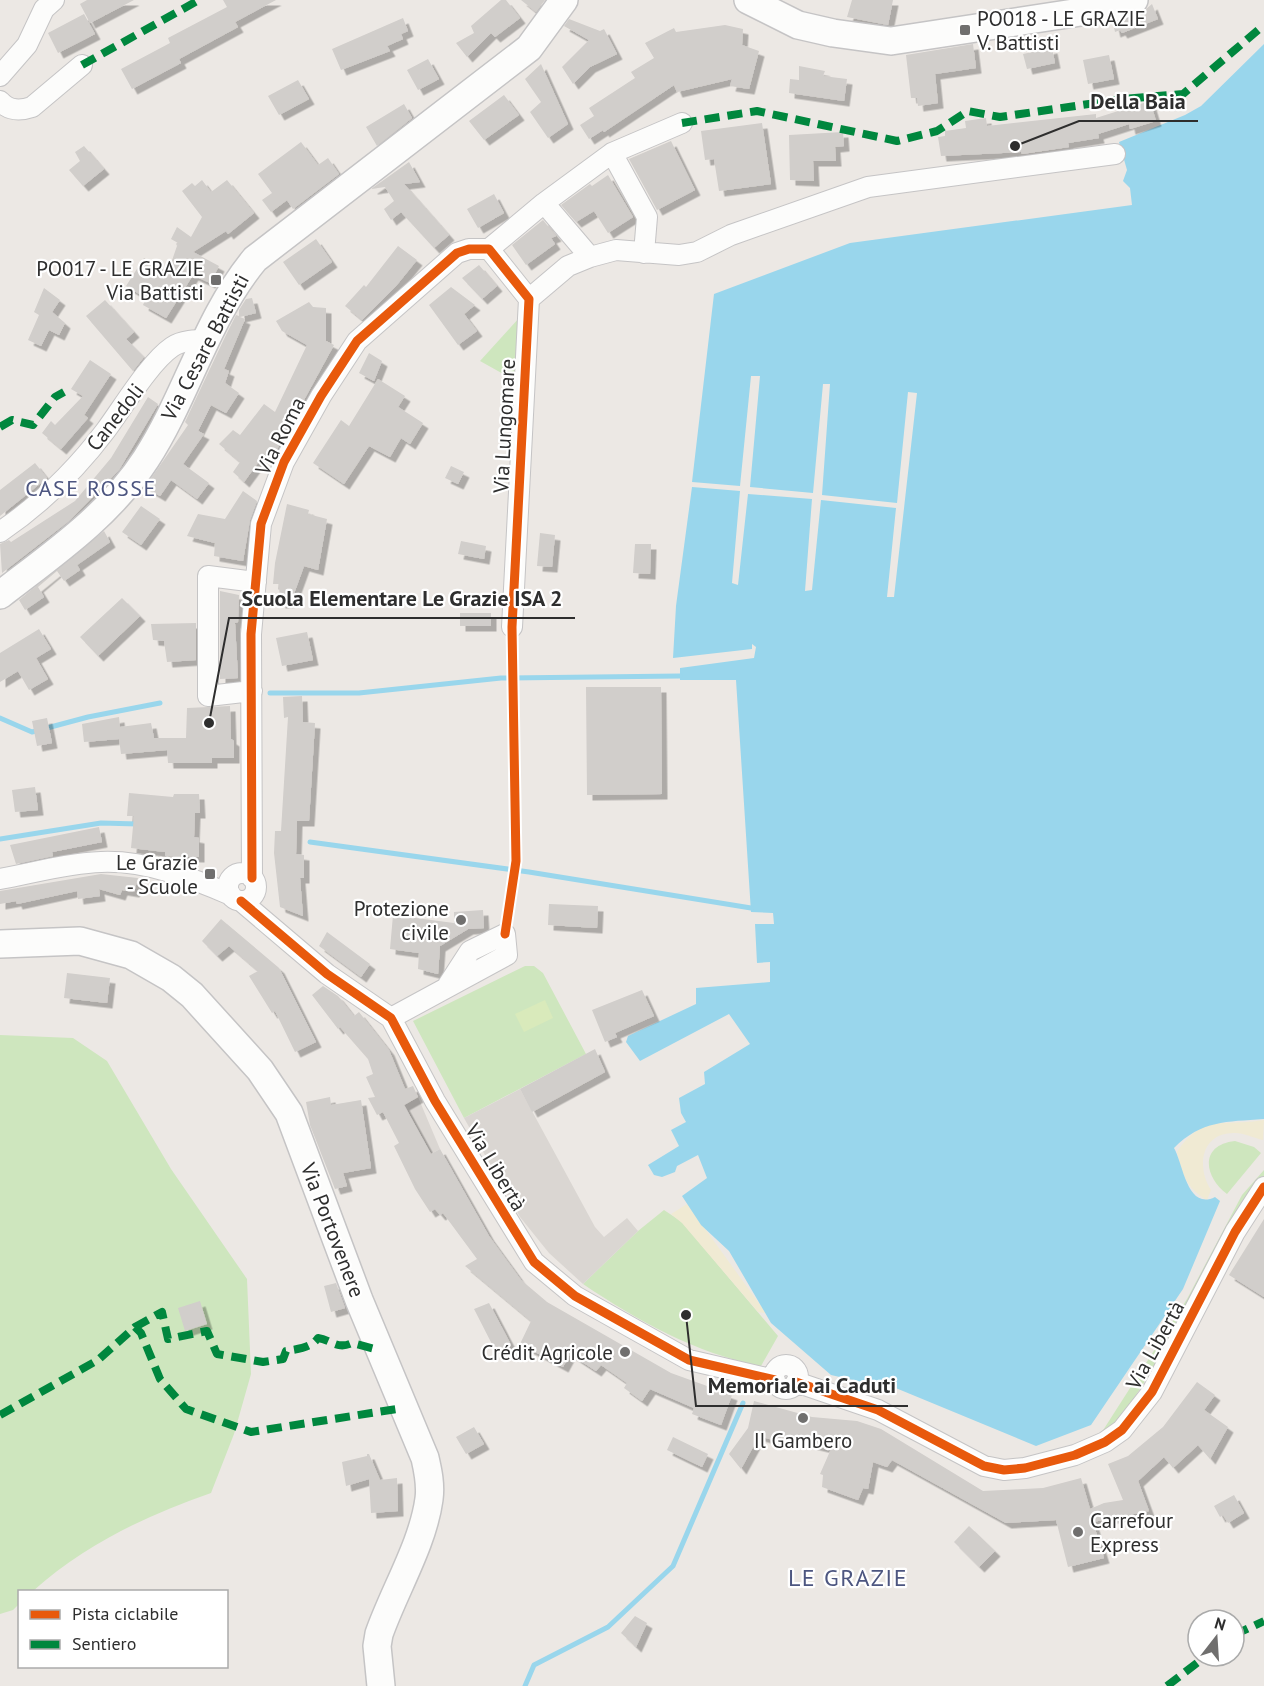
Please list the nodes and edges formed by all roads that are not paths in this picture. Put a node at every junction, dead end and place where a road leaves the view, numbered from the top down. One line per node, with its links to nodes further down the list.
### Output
1 (54, 0): 6 (street)
2 (564, 0): 16 (main road, Via Cesare Battisti)
3 (747, 0): 4 (main road)
4 (1134, 0)
5 (82, 65): 7 (street)
6 (0, 76)
7 (0, 101)
8 (682, 123): 9 (street, Via Roma)
9 (612, 153): 11 (street, Via Roma); 13 (street)
10 (1115, 153): 13 (street)
11 (544, 203): 12 (street, Via Roma); 14 (street)
12 (485, 248): 15 (street); 18 (street, Via Roma)
13 (644, 253): 14 (street)
14 (590, 257): 15 (street)
15 (529, 299): 20 (street, Via Lungomare)
16 (208, 340): 17 (street, Canedoli); 19 (main road, Via Cesare Battisti)
17 (0, 532)
18 (256, 582): 21 (street, Via Roma); 21 (street)
19 (0, 595)
20 (512, 627)
21 (252, 691): 23 (street, Via Roma)
22 (0, 879): 23 (street)
23 (243, 883): 26 (street, Via Libertà)
24 (0, 944): 28 (main road, Via Portovenere)
25 (448, 985): 26 (street)
26 (391, 1018): 27 (street, Via Libertà)
27 (1264, 1187)
28 (381, 1686)

